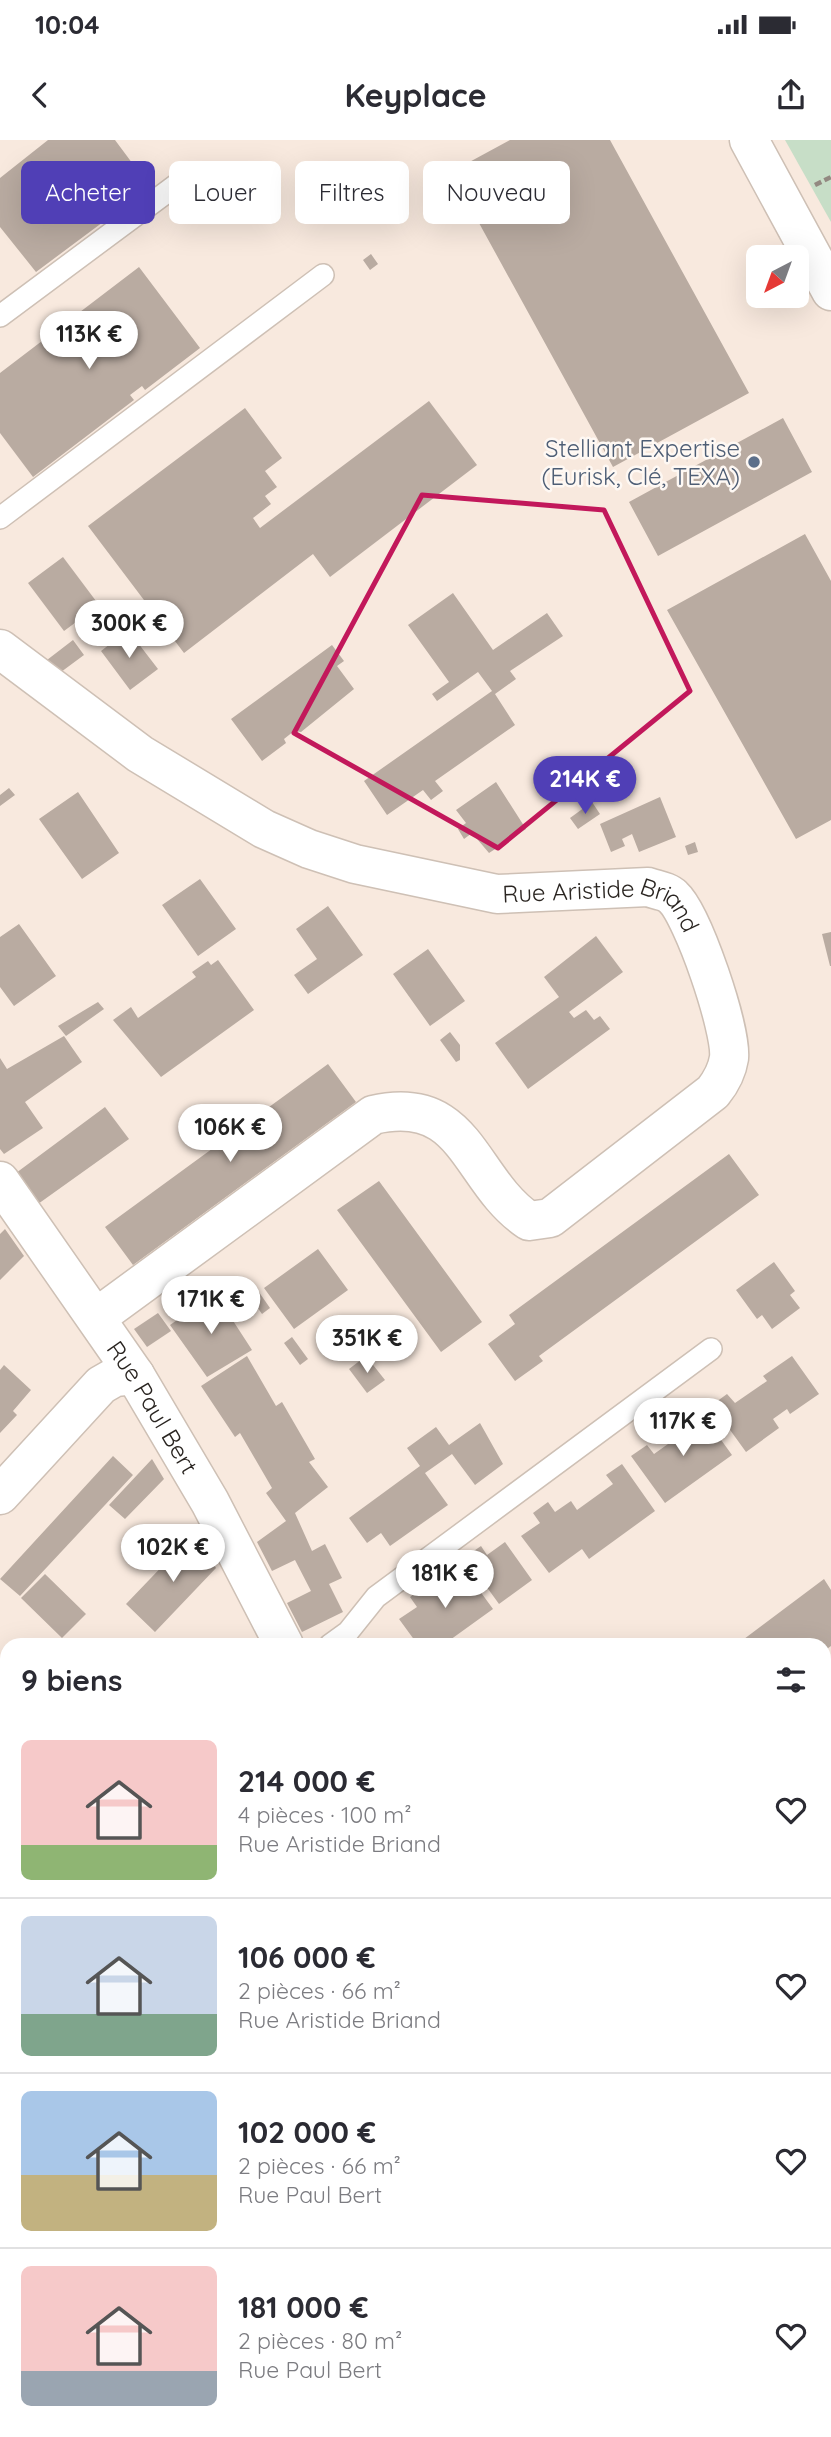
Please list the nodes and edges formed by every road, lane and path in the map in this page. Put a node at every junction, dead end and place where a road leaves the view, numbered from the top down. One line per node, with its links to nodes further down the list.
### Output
1 (749, 140): 4 (street)
2 (169, 190): 5 (lane)
3 (323, 275): 6 (lane)
4 (831, 290)
5 (0, 316)
6 (0, 518)
7 (0, 649): 9 (street, Rue Aristide Briand)
8 (0, 1181): 9 (street, Rue Paul Bert)
9 (97, 1317): 11 (street, Rue Paul Bert)
10 (712, 1349): 14 (lane)
11 (135, 1375): 12 (street); 13 (street, Rue Paul Bert)
12 (0, 1495)
13 (280, 1638)
14 (340, 1638)

